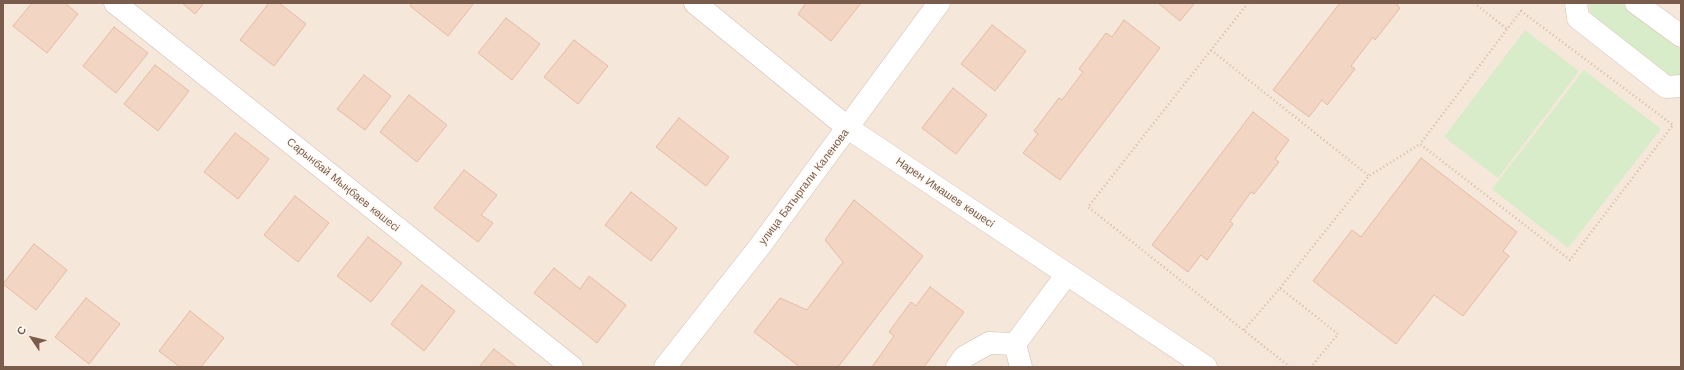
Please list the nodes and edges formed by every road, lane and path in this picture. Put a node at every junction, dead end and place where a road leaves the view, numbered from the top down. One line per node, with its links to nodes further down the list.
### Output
1 (115, 3): 19 (street, Сарынбай Мыңбаев көшесі)
2 (695, 3): 12 (street, Нарен Имашев көшесi)
3 (939, 3): 12 (street, улица Батыргали Каленова)
4 (1248, 3): 10 (path)
5 (1474, 3): 8 (path)
6 (1576, 3): 11 (street)
7 (1636, 3): 9 (street)
8 (1507, 29): 13 (path); 13 (path)
9 (1681, 36)
10 (1211, 50): 14 (path); 17 (path)
11 (1681, 86)
12 (848, 128): 15 (street, Нарен Имашев көшесi); 20 (street, улица Батыргали Каленова)
13 (1420, 144): 14 (path)
14 (1369, 176): 16 (path)
15 (1066, 274): 18 (street); 23 (street, Нарен Имашев көшесi)
16 (1280, 288): 17 (path); 25 (path)
17 (1244, 330): 24 (path)
18 (1015, 344): 21 (street); 22 (street)
19 (572, 367)
20 (665, 367)
21 (957, 367)
22 (1021, 367)
23 (1206, 367)
24 (1290, 367)
25 (1312, 367)

